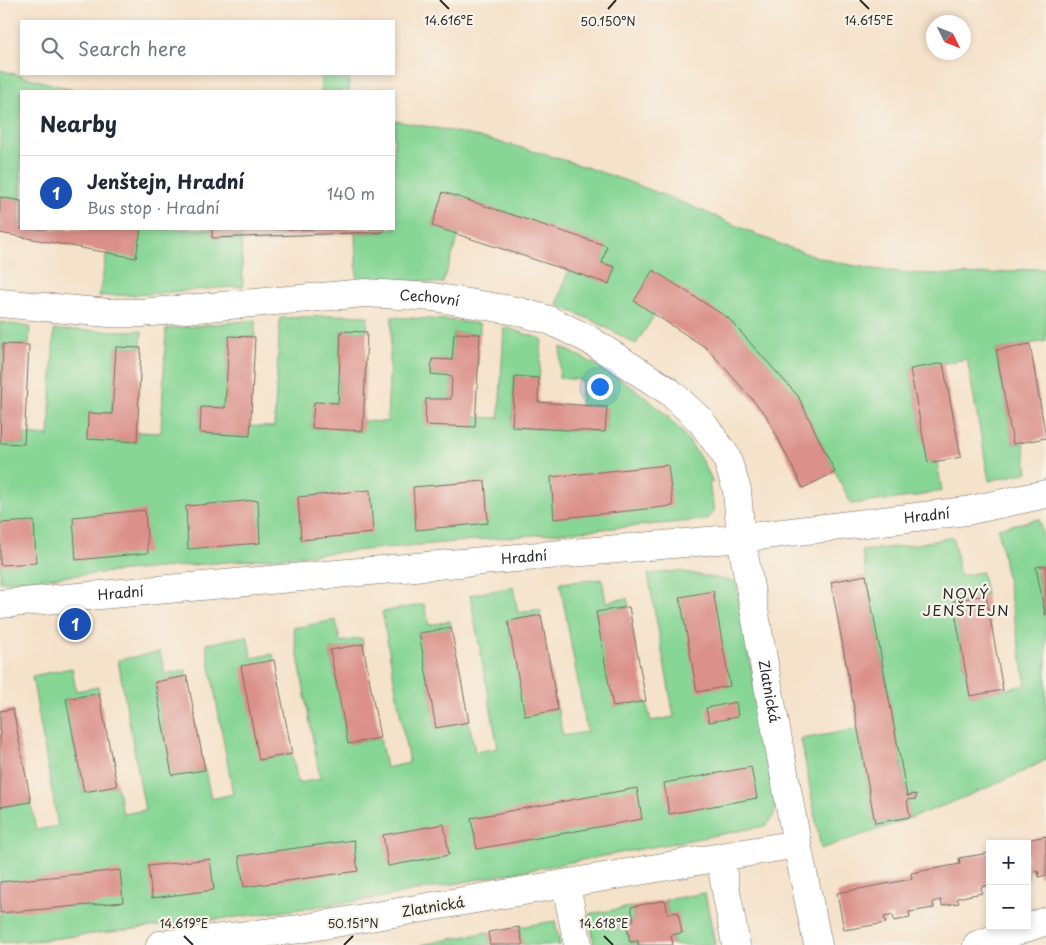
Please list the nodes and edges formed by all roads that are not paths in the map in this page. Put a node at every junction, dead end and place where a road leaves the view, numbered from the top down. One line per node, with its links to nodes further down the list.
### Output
1 (0, 303): 3 (street, Cechovní)
2 (1046, 494): 3 (street, Hradní)
3 (741, 538): 4 (street, Hradní); 5 (street, Zlatnická)
4 (0, 604)
5 (797, 844): 6 (street, Zlatnická); 13 (street, Zlatnická)
6 (720, 858): 7 (street, Zlatnická); 12 (street)
7 (566, 885): 9 (street, Zlatnická); 11 (street)
8 (1046, 921): 14 (street)
9 (301, 937): 10 (street, Zlatnická)
10 (160, 945)
11 (578, 945)
12 (736, 945)
13 (818, 945)
14 (977, 945)

